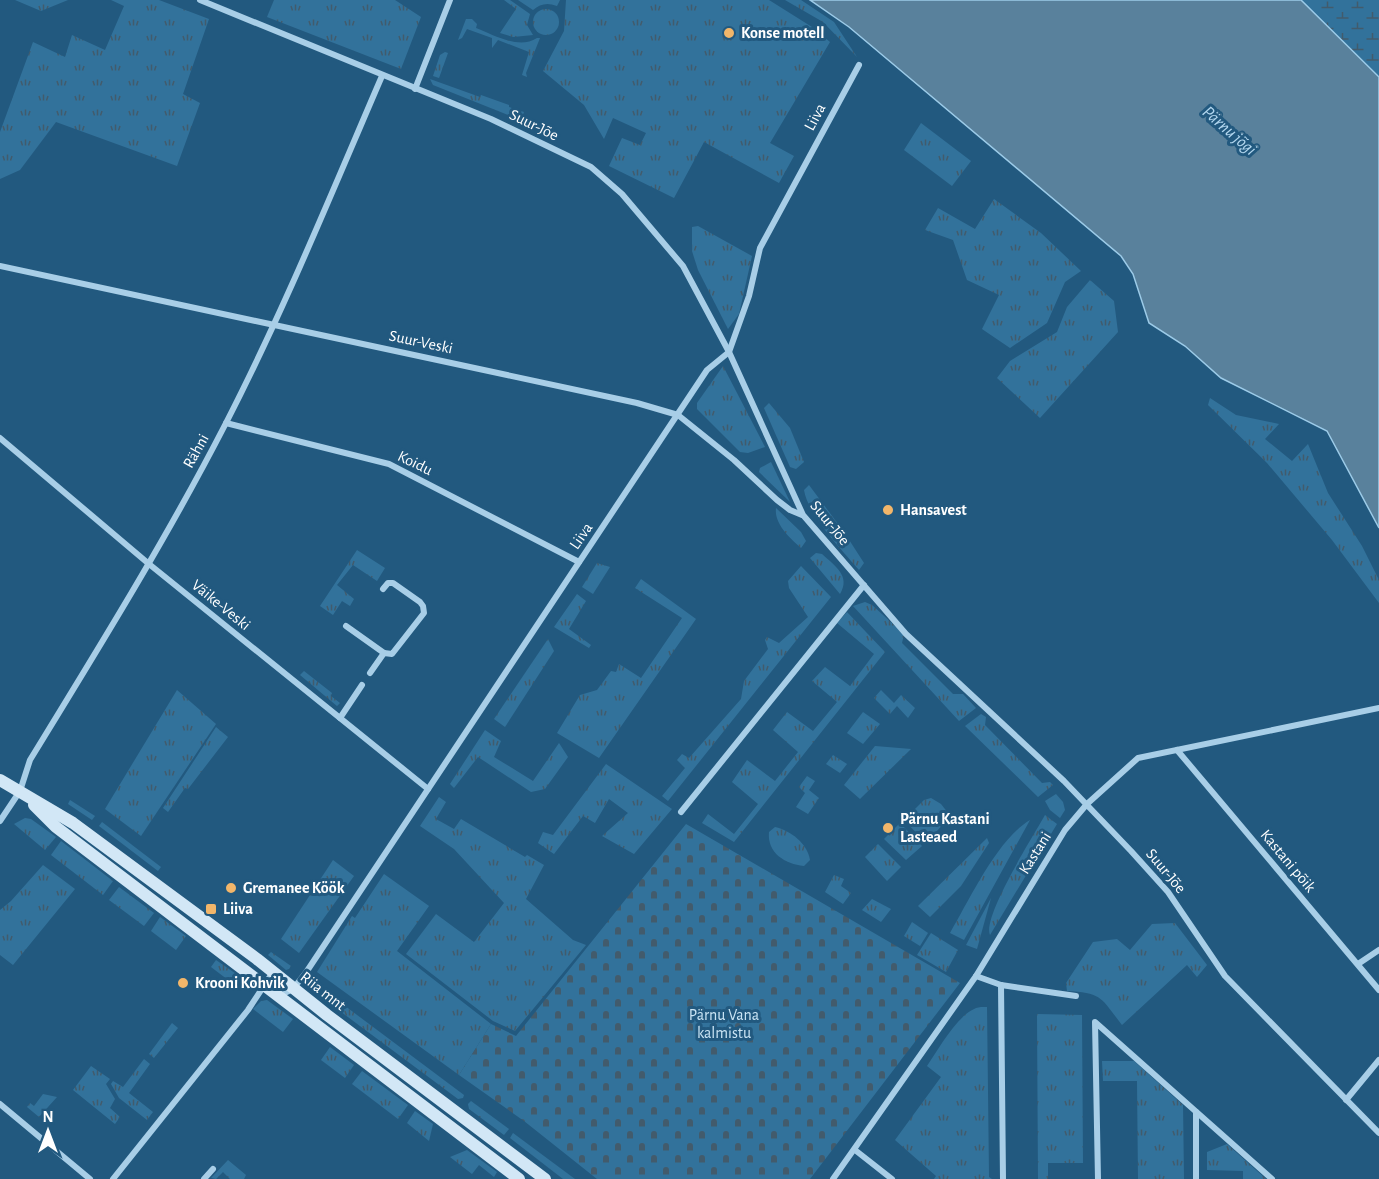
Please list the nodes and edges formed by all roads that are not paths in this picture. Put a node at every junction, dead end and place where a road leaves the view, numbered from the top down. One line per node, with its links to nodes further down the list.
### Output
1 (200, 0): 4 (street, Suur-Jõe)
2 (450, 0): 5 (street)
3 (859, 65): 8 (street, Liiva)
4 (382, 76): 5 (street, Suur-Jõe); 7 (street, Rähni)
5 (415, 89): 8 (street, Suur-Jõe)
6 (0, 266): 7 (street, Suur-Veski)
7 (274, 324): 9 (street, Suur-Veski); 10 (street, Rähni)
8 (729, 352): 9 (street, Liiva); 12 (street, Suur-Jõe)
9 (678, 415): 12 (street, Suur-Veski); 13 (street, Liiva)
10 (226, 423): 13 (street, Koidu); 14 (street, Rähni)
11 (0, 438): 14 (street, Väike-Veski)
12 (803, 515): 15 (street, Suur-Jõe)
13 (579, 562): 25 (street, Liiva)
14 (149, 564): 22 (street, Väike-Veski); 26 (street, Rähni)
15 (864, 585): 27 (street, Suur-Jõe); 28 (street)
16 (383, 589): 18 (street)
17 (346, 626): 18 (street)
18 (384, 653): 19 (street)
19 (370, 674)
20 (362, 685): 22 (street)
21 (1379, 708): 23 (street, Kastani)
22 (340, 718): 25 (street, Väike-Veski)
23 (1177, 750): 27 (street, Kastani); 31 (street, Kastani põik)
24 (0, 780): 26 (main road, Riia mnt)
25 (428, 789): 36 (street, Liiva)
26 (20, 791): 29 (street, Rähni); 32 (main road, Riia mnt); 34 (main road, Riia mnt)
27 (1087, 804): 33 (street, Kastani); 41 (street, Suur-Jõe)
28 (681, 812)
29 (0, 821)
30 (1379, 951): 31 (street)
31 (1358, 964): 37 (street, Kastani põik)
32 (273, 972): 34 (street); 36 (main road, Riia mnt)
33 (976, 976): 35 (street); 45 (street, Kastani)
34 (265, 985): 38 (main road, Riia mnt); 48 (street)
35 (1001, 985): 39 (street); 54 (street)
36 (293, 989): 38 (street); 51 (main road, Riia mnt)
37 (1379, 990)
38 (278, 996): 50 (main road, Riia mnt)
39 (1076, 996)
40 (1379, 1060): 41 (street)
41 (1346, 1100): 44 (street, Suur-Jõe)
42 (0, 1104): 47 (street)
43 (1196, 1112): 55 (street); 56 (street); 57 (street)
44 (1379, 1132)
45 (855, 1150): 52 (street, Kastani); 53 (street)
46 (213, 1169): 49 (street)
47 (90, 1179)
48 (113, 1179)
49 (204, 1179)
50 (519, 1179)
51 (545, 1179)
52 (833, 1179)
53 (892, 1179)
54 (1003, 1179)
55 (1098, 1179)
56 (1196, 1179)
57 (1272, 1179)

